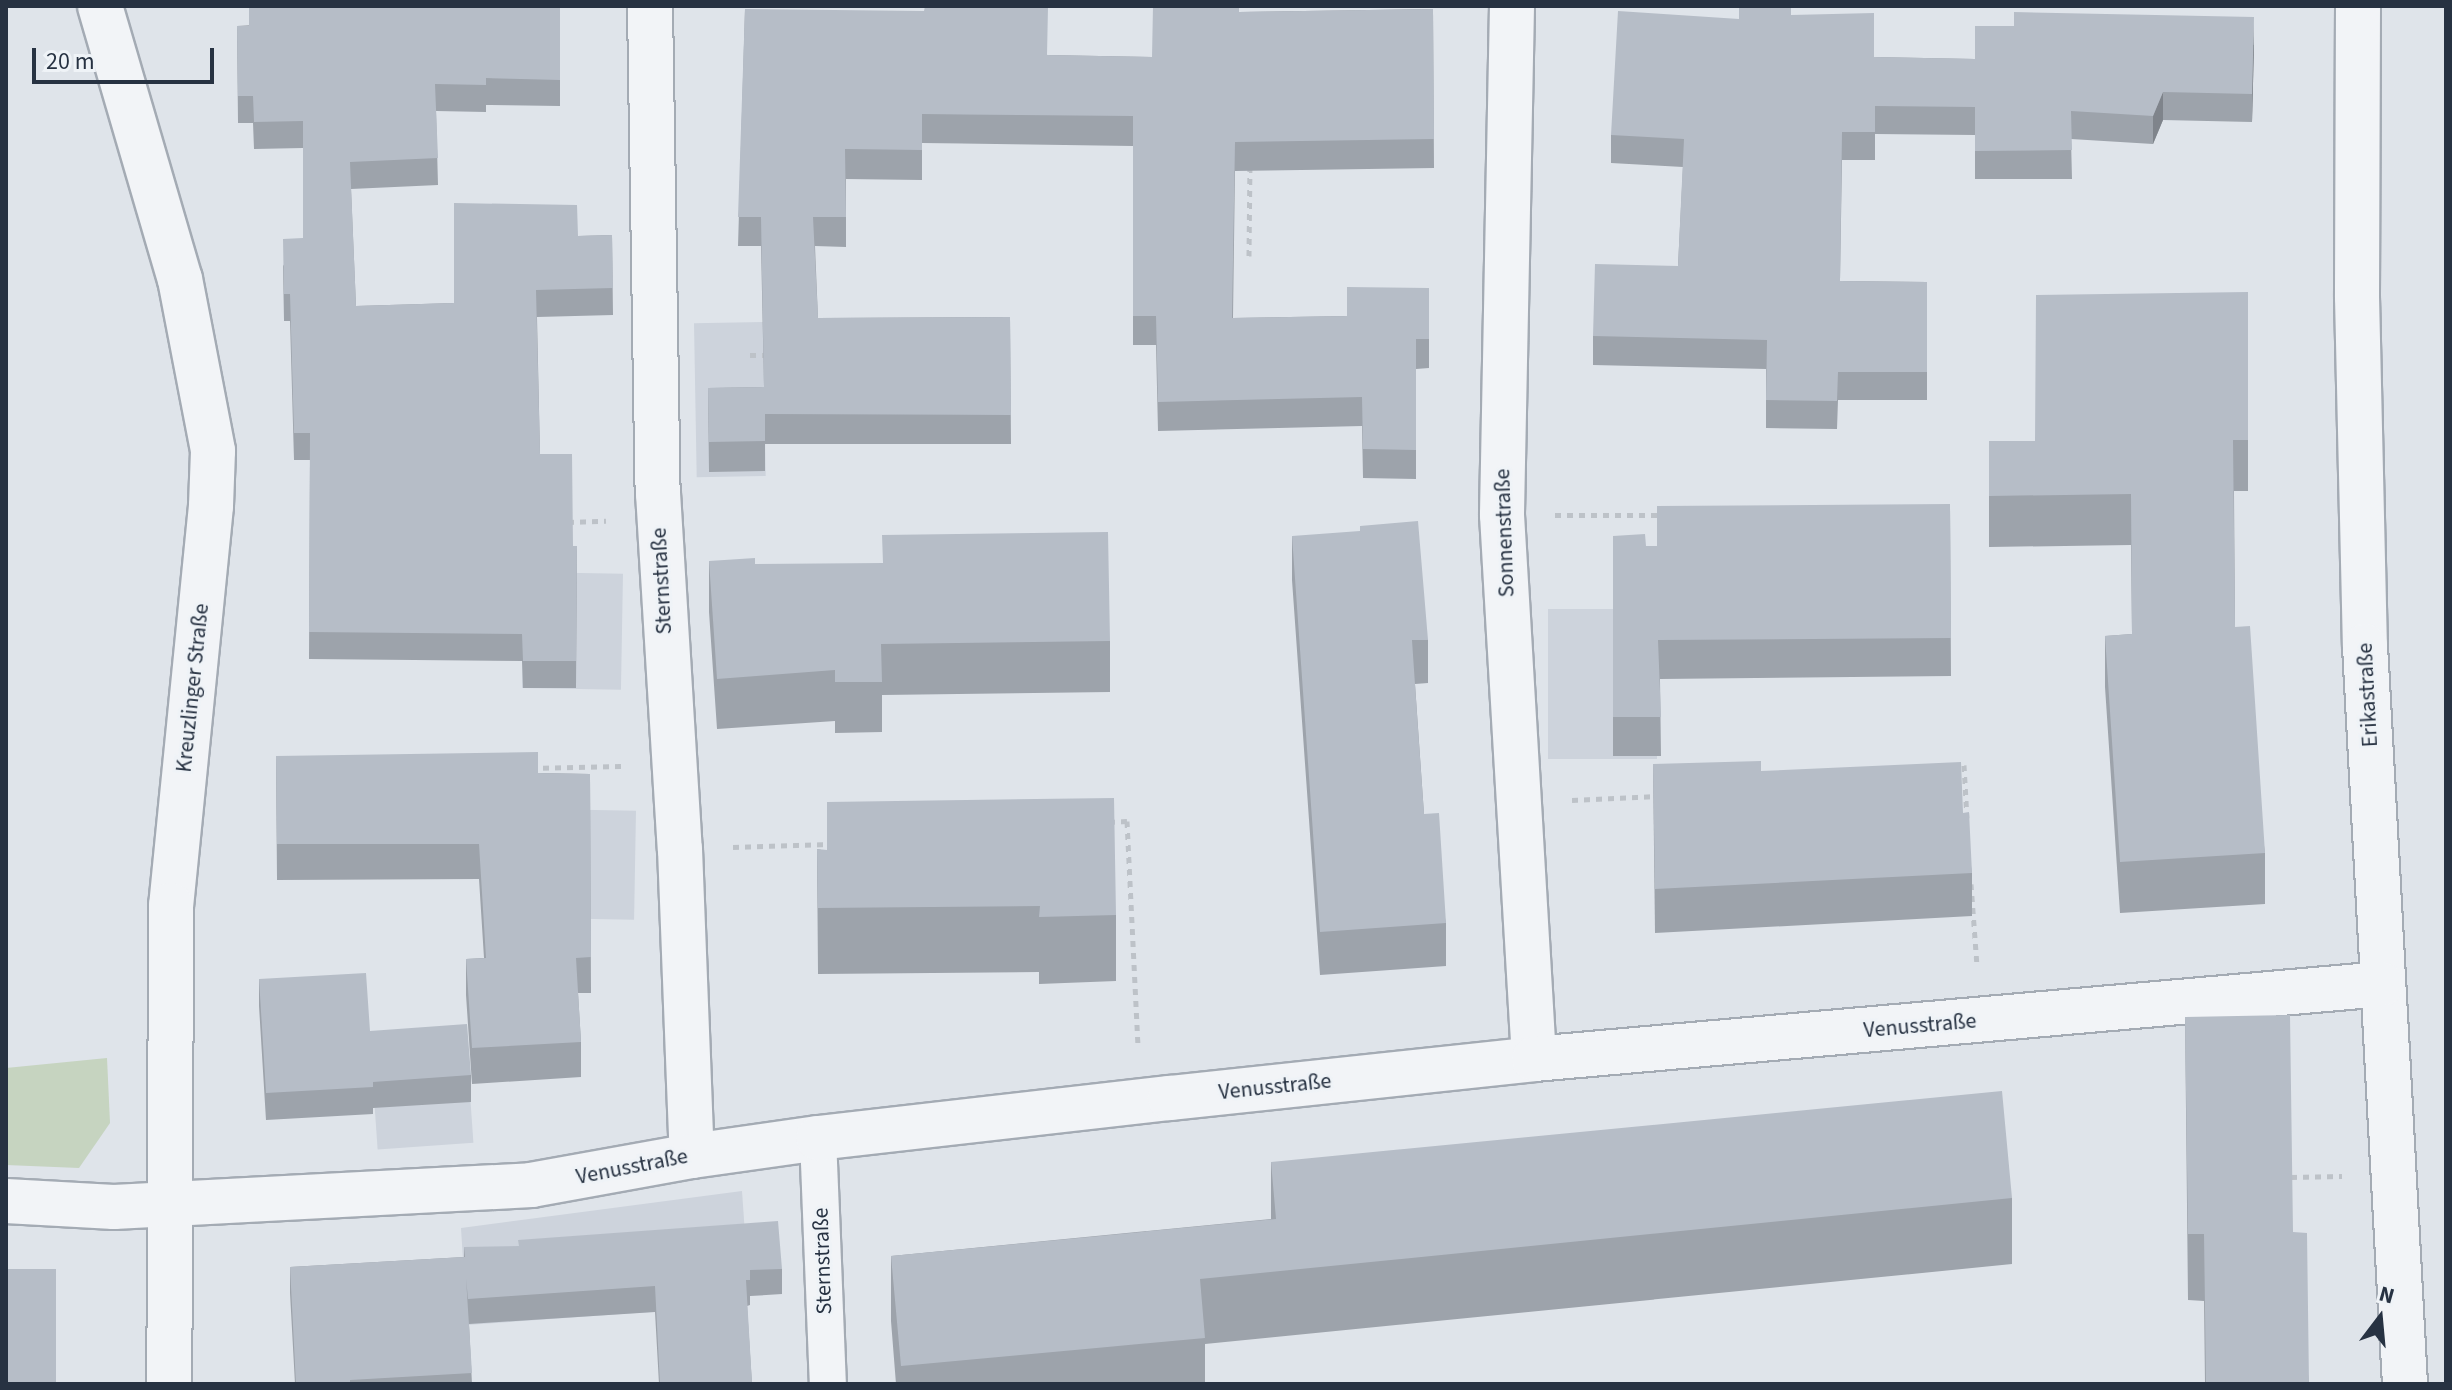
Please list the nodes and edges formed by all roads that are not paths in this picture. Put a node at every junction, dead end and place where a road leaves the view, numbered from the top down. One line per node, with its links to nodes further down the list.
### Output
1 (100, 6): 10 (street, Kreuzlinger Straße)
2 (650, 6): 8 (street, Sternstraße)
3 (1512, 6): 6 (street, Sonnenstraße)
4 (2358, 6): 5 (street, Erikastraße)
5 (2382, 984): 6 (street, Venusstraße); 13 (street, Erikastraße)
6 (1534, 1059): 7 (street, Venusstraße)
7 (818, 1138): 8 (street, Venusstraße); 12 (lane, Sternstraße)
8 (692, 1156): 10 (street, Venusstraße)
9 (6, 1201): 10 (street, Venusstraße)
10 (170, 1203): 11 (street, Kreuzlinger Straße)
11 (169, 1384)
12 (828, 1384)
13 (2405, 1384)

